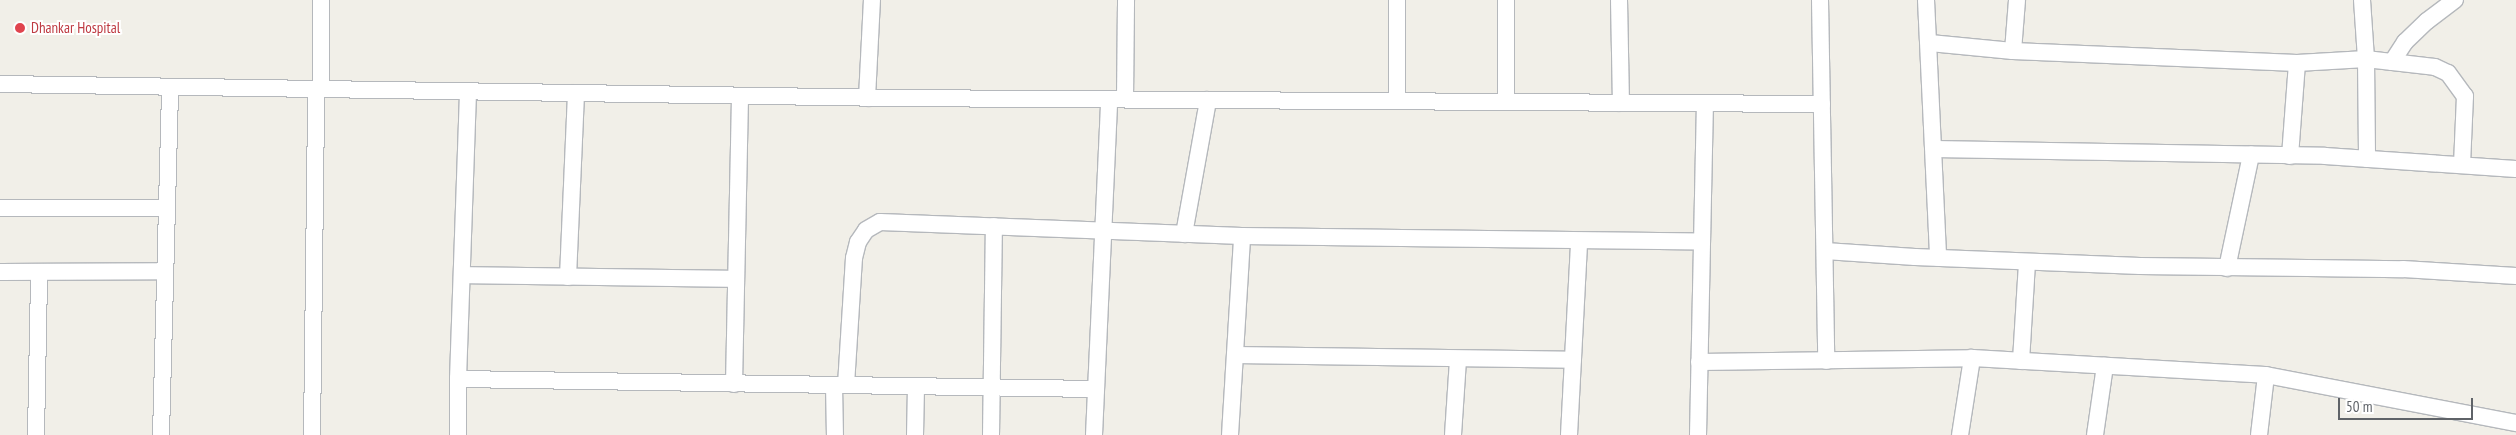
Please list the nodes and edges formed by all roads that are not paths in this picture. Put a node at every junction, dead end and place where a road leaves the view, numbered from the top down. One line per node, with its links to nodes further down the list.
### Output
1 (321, 0): 19 (street)
2 (872, 0): 23 (street)
3 (1126, 0): 24 (street)
4 (1397, 0): 26 (street)
5 (1506, 0): 27 (street)
6 (1619, 0): 28 (street)
7 (1820, 0): 30 (street)
8 (1926, 0): 12 (street)
9 (2017, 0): 13 (street)
10 (2362, 0): 14 (street)
11 (2455, 0): 15 (street)
12 (1930, 42): 13 (street); 31 (street)
13 (2013, 51): 16 (street)
14 (2366, 59): 15 (street); 16 (street); 34 (street)
15 (2392, 62): 35 (street)
16 (2297, 63): 33 (street)
17 (0, 84): 18 (street)
18 (170, 87): 19 (street); 38 (street)
19 (319, 89): 20 (street); 74 (street)
20 (468, 92): 21 (street); 52 (street)
21 (576, 93): 22 (street); 54 (street)
22 (740, 96): 23 (street); 55 (street)
23 (867, 98): 24 (street)
24 (1117, 99): 25 (street); 40 (street)
25 (1208, 100): 26 (street); 41 (street)
26 (1397, 101): 27 (street)
27 (1506, 102): 28 (street)
28 (1621, 103): 29 (street)
29 (1705, 103): 30 (street); 44 (street)
30 (1822, 104): 45 (street)
31 (1934, 149): 32 (street); 46 (street)
32 (2251, 155): 33 (street); 48 (street)
33 (2290, 156): 34 (street)
34 (2366, 159): 35 (street)
35 (2462, 165): 36 (street)
36 (2516, 169)
37 (0, 208): 38 (street)
38 (167, 208): 49 (street)
39 (994, 226): 40 (street); 67 (street); 69 (street)
40 (1103, 229): 41 (street); 70 (street)
41 (1184, 234): 42 (street)
42 (1242, 236): 43 (street); 56 (street)
43 (1579, 241): 44 (street); 59 (street)
44 (1701, 242): 62 (street)
45 (1825, 251): 46 (street); 60 (street)
46 (1938, 258): 47 (street)
47 (2027, 262): 48 (street); 61 (street)
48 (2227, 268): 53 (street)
49 (165, 271): 51 (street); 73 (street)
50 (0, 272): 51 (street)
51 (39, 272): 72 (street)
52 (462, 275): 54 (street); 65 (street)
53 (2516, 276)
54 (568, 277): 55 (street)
55 (736, 279): 66 (street)
56 (1235, 355): 58 (street); 80 (street)
57 (1972, 358): 60 (street); 61 (street); 84 (street)
58 (1458, 359): 59 (street); 81 (street)
59 (1573, 360): 82 (street)
60 (1826, 361): 62 (street)
61 (2021, 361): 63 (street)
62 (1699, 362): 83 (street)
63 (2105, 366): 64 (street); 85 (street)
64 (2266, 376): 71 (street); 86 (street)
65 (458, 379): 66 (street); 75 (street)
66 (734, 384): 67 (street)
67 (840, 385): 68 (street); 76 (street)
68 (916, 386): 69 (street); 77 (street)
69 (992, 387): 70 (street); 78 (street)
70 (1096, 389): 79 (street)
71 (2516, 423)
72 (36, 435)
73 (161, 435)
74 (312, 435)
75 (458, 435)
76 (835, 435)
77 (915, 435)
78 (990, 435)
79 (1094, 435)
80 (1230, 435)
81 (1453, 435)
82 (1569, 435)
83 (1698, 435)
84 (1960, 435)
85 (2095, 435)
86 (2258, 435)

